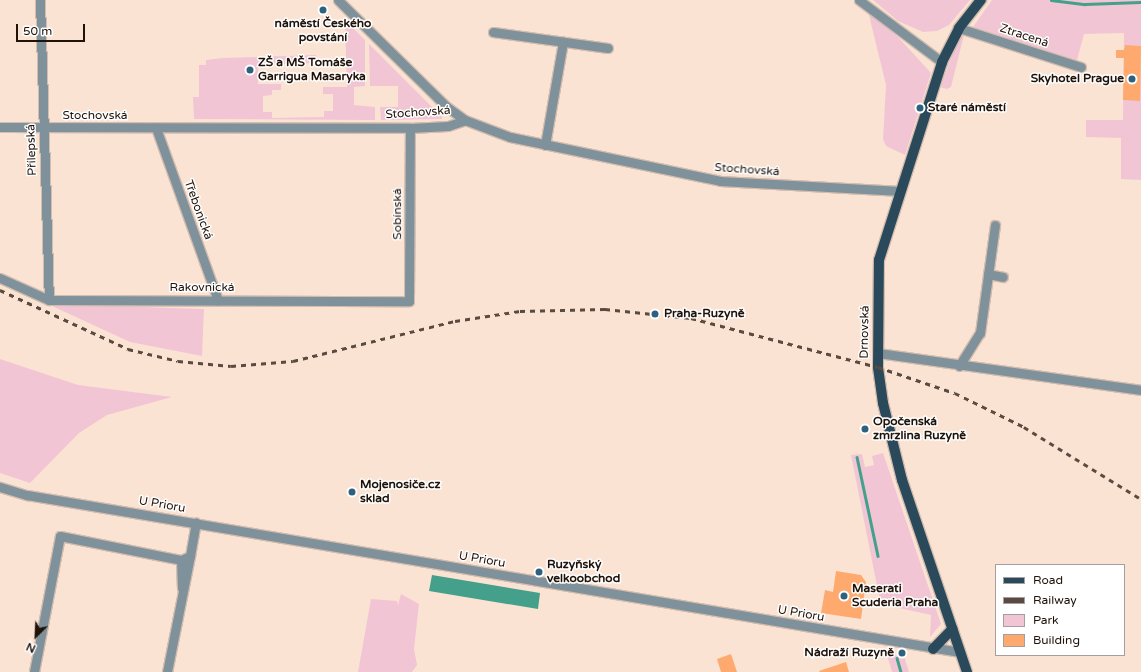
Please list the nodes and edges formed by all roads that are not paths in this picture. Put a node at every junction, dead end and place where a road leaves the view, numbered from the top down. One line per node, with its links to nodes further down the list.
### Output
1 (40, 0): 13 (street, Přílepská)
2 (339, 0): 11 (street)
3 (860, 0): 9 (street)
4 (981, 0): 5 (main road, Drnovská)
5 (959, 28): 9 (main road, Drnovská); 10 (street, Ztracená)
6 (493, 32): 7 (street)
7 (563, 42): 8 (street); 16 (street)
8 (608, 48)
9 (942, 62): 17 (main road, Drnovská)
10 (1081, 67)
11 (465, 120): 15 (street, Stochovská); 16 (street, Stochovská)
12 (0, 128): 13 (street, Stochovská)
13 (44, 128): 14 (street, Stochovská); 22 (street, Přílepská)
14 (156, 128): 15 (street, Stochovská); 23 (street, Třebonická)
15 (410, 128): 24 (street, Sobínská)
16 (545, 145): 17 (street, Stochovská)
17 (901, 191): 25 (main road, Drnovská)
18 (995, 225): 19 (street)
19 (988, 274): 20 (street); 26 (street)
20 (1003, 277)
21 (0, 278): 22 (street, Rakovnická)
22 (49, 300): 23 (street, Rakovnická)
23 (218, 300): 24 (street, Rakovnická)
24 (409, 300)
25 (878, 353): 26 (street); 33 (main road, Drnovská)
26 (959, 366): 27 (street)
27 (1141, 390)
28 (0, 487): 29 (street, U Prioru)
29 (196, 523): 30 (street); 34 (street, U Prioru)
30 (190, 556): 31 (street); 32 (street)
31 (181, 560): 32 (street); 36 (street)
32 (183, 591): 37 (street)
33 (952, 629): 34 (main road); 35 (main road, Drnovská)
34 (933, 649): 35 (street, U Prioru)
35 (960, 652): 38 (main road, Drnovská)
36 (34, 672)
37 (167, 672)
38 (967, 672)

